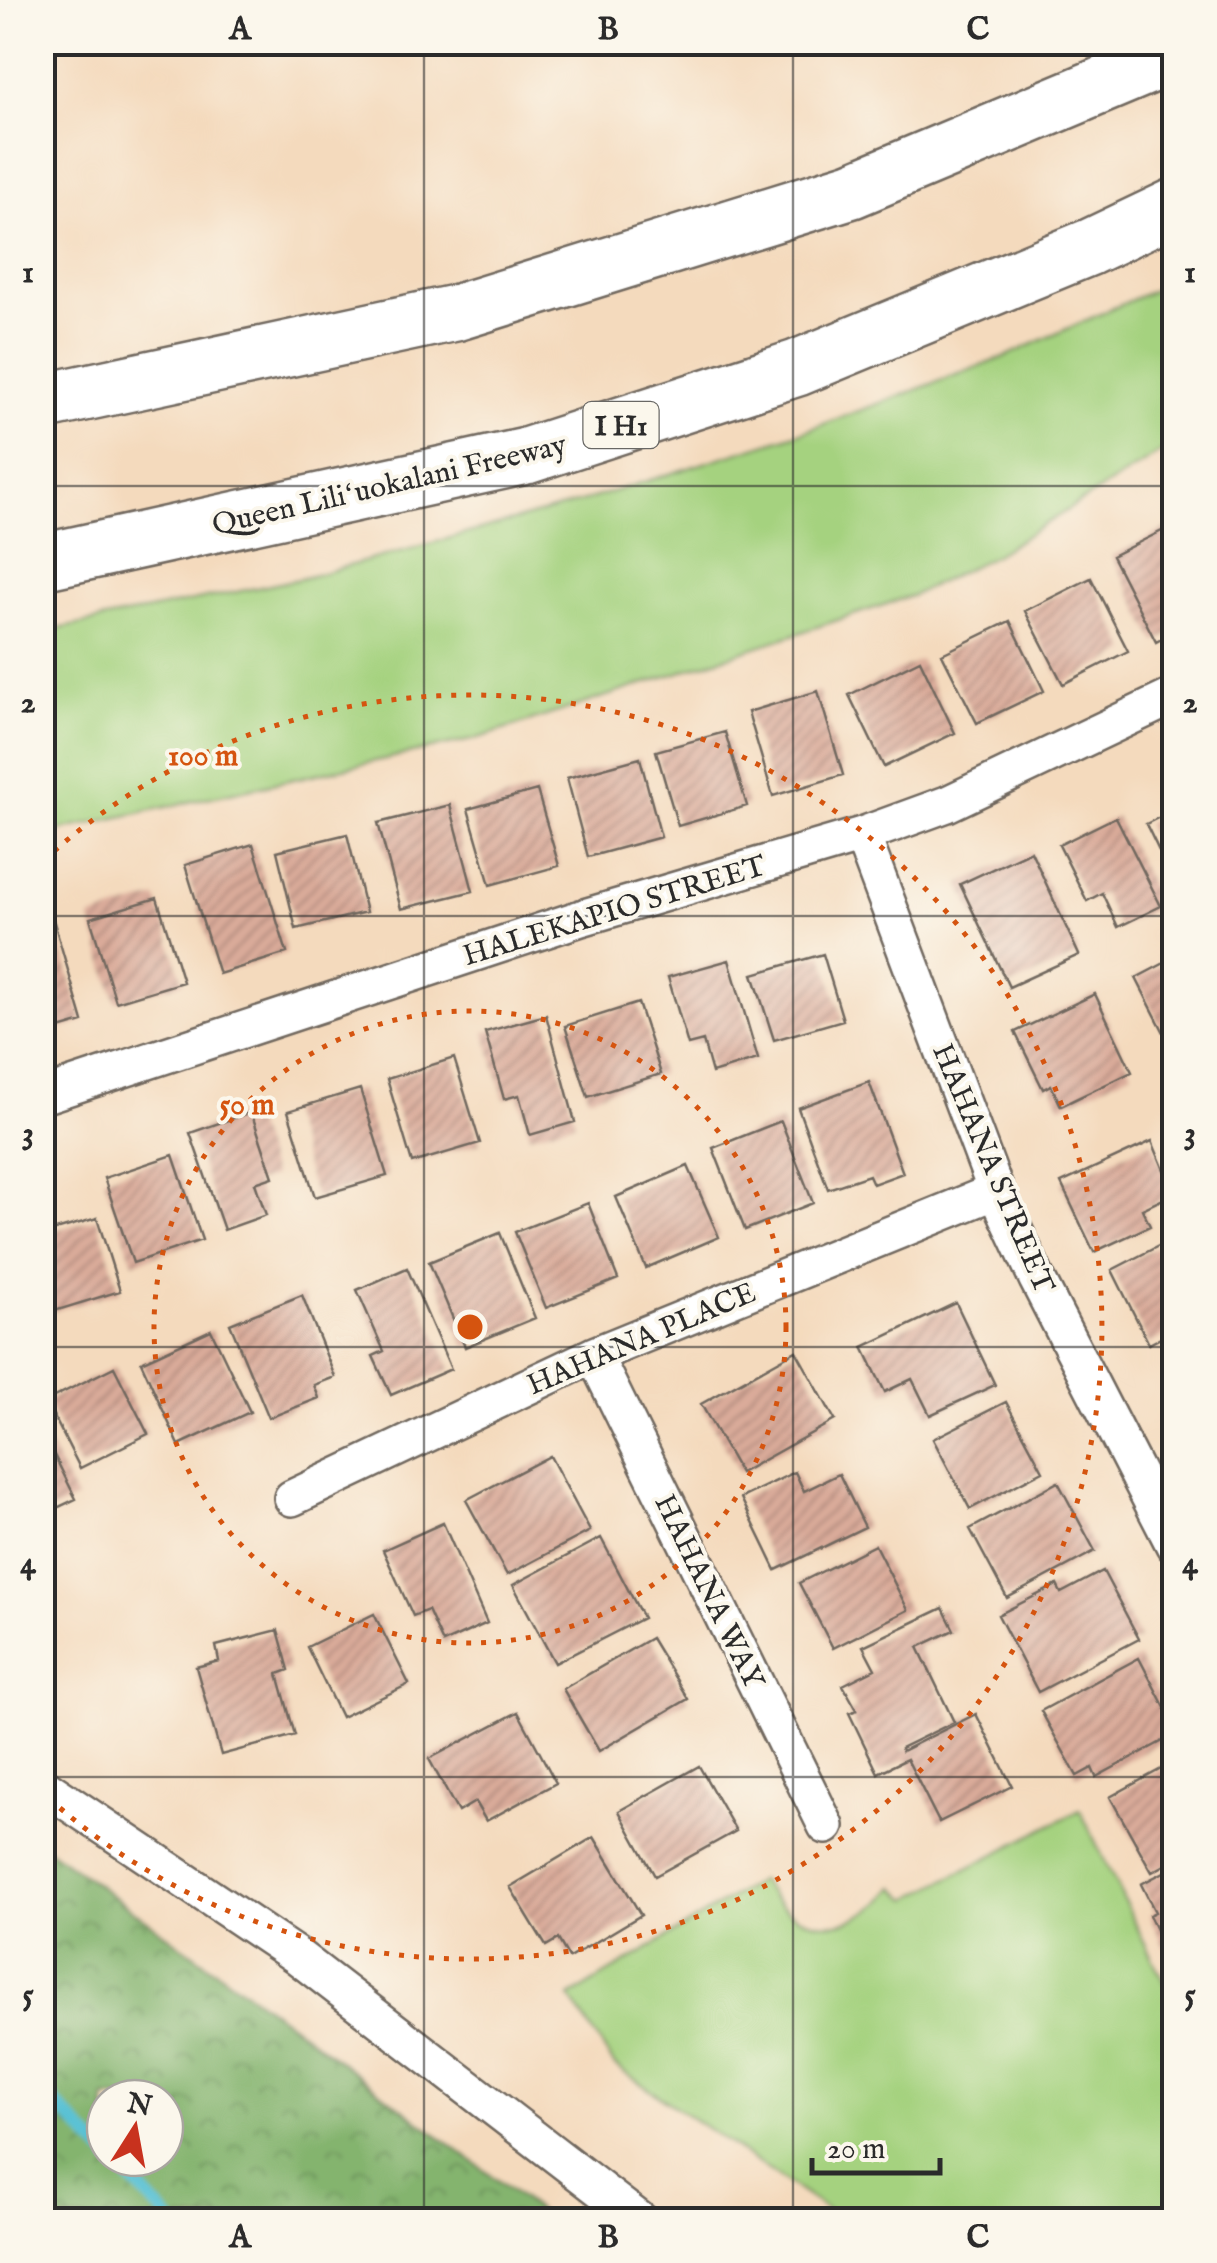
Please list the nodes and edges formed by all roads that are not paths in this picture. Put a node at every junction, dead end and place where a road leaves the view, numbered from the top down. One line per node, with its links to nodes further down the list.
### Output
1 (1174, 55): 3 (highway)
2 (1174, 207): 4 (highway, Queen Liliʻuokalani Freeway / I H1)
3 (42, 402)
4 (42, 562)
5 (1174, 696): 6 (street, HALEKAPIO STREET)
6 (862, 835): 7 (street, HALEKAPIO STREET); 8 (street, HAHANA STREET)
7 (42, 1096)
8 (996, 1191): 9 (street, HAHANA PLACE); 11 (street, HAHANA STREET)
9 (594, 1355): 10 (street, HAHANA PLACE); 13 (street, HAHANA WAY)
10 (292, 1498)
11 (1174, 1545)
12 (42, 1786): 14 (street)
13 (826, 1826)
14 (640, 2220)

